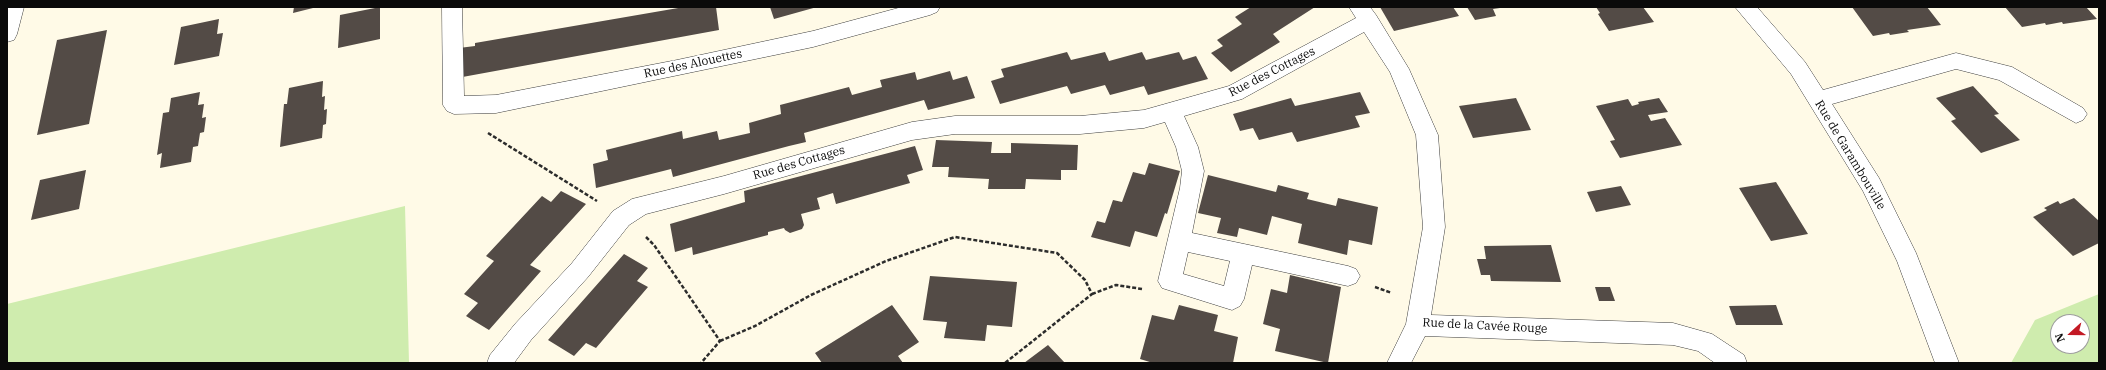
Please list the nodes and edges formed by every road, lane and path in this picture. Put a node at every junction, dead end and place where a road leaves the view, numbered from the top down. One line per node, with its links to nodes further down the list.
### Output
1 (14, 7): 6 (street)
2 (452, 7): 3 (street, Rue des Alouettes)
3 (930, 7)
4 (1745, 7): 7 (street, Rue de Garambouville)
5 (1364, 14): 8 (street, Rue des Cottages); 15 (street, Rue de la Cavée Rouge)
6 (7, 34)
7 (1818, 100): 9 (street); 21 (street, Rue de Garambouville)
8 (1171, 112): 10 (street); 17 (street, Rue des Cottages)
9 (2076, 114)
10 (1180, 240): 11 (street); 13 (street)
11 (1243, 254): 12 (street); 13 (street)
12 (1348, 276): 15 (path)
13 (1170, 281): 14 (path)
14 (1092, 294): 16 (path); 18 (path)
15 (1419, 315): 19 (street); 20 (street, Rue de la Cavée Rouge)
16 (720, 341)
17 (499, 363)
18 (1005, 363)
19 (1398, 363)
20 (1735, 363)
21 (1947, 363)

